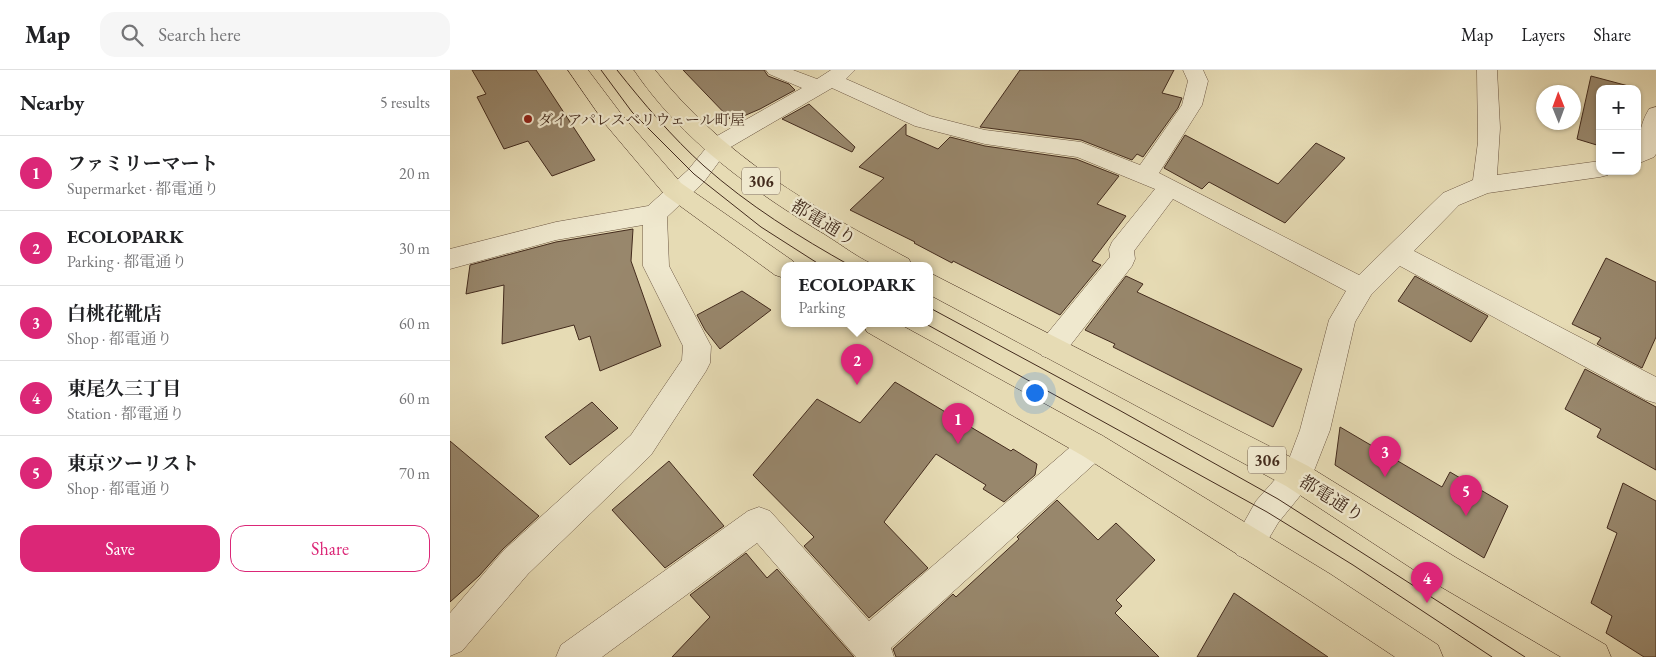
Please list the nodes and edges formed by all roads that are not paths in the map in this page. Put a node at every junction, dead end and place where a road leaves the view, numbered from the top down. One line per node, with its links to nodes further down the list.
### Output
1 (578, 70): 14 (main road)
2 (644, 70): 8 (main road, 都電通り / 306)
3 (776, 70): 6 (street)
4 (1193, 70): 11 (street)
5 (1487, 70): 12 (street)
6 (832, 79): 8 (street); 11 (street)
7 (1656, 114): 9 (street)
8 (717, 147): 14 (street); 18 (main road, 都電通り / 306)
9 (1641, 154)
10 (1596, 170): 12 (street)
11 (1145, 176): 13 (street)
12 (1484, 185): 16 (street)
13 (1170, 187): 21 (street); 23 (street)
14 (680, 193): 15 (street); 19 (main road)
15 (655, 214): 17 (street); 28 (street)
16 (1397, 254): 21 (street); 24 (street)
17 (450, 259)
18 (893, 262)
19 (781, 266)
20 (933, 284): 23 (main road, 都電通り / 306)
21 (1362, 288): 26 (street)
22 (881, 327): 25 (main road)
23 (1052, 348): 26 (main road, 都電通り / 306)
24 (1656, 391)
25 (1093, 446): 27 (main road); 29 (street)
26 (1297, 476): 27 (street); 32 (main road, 都電通り / 306)
27 (1248, 544): 31 (main road)
28 (450, 639)
29 (873, 651): 30 (street)
30 (573, 657)
31 (1426, 657)
32 (1594, 657)

